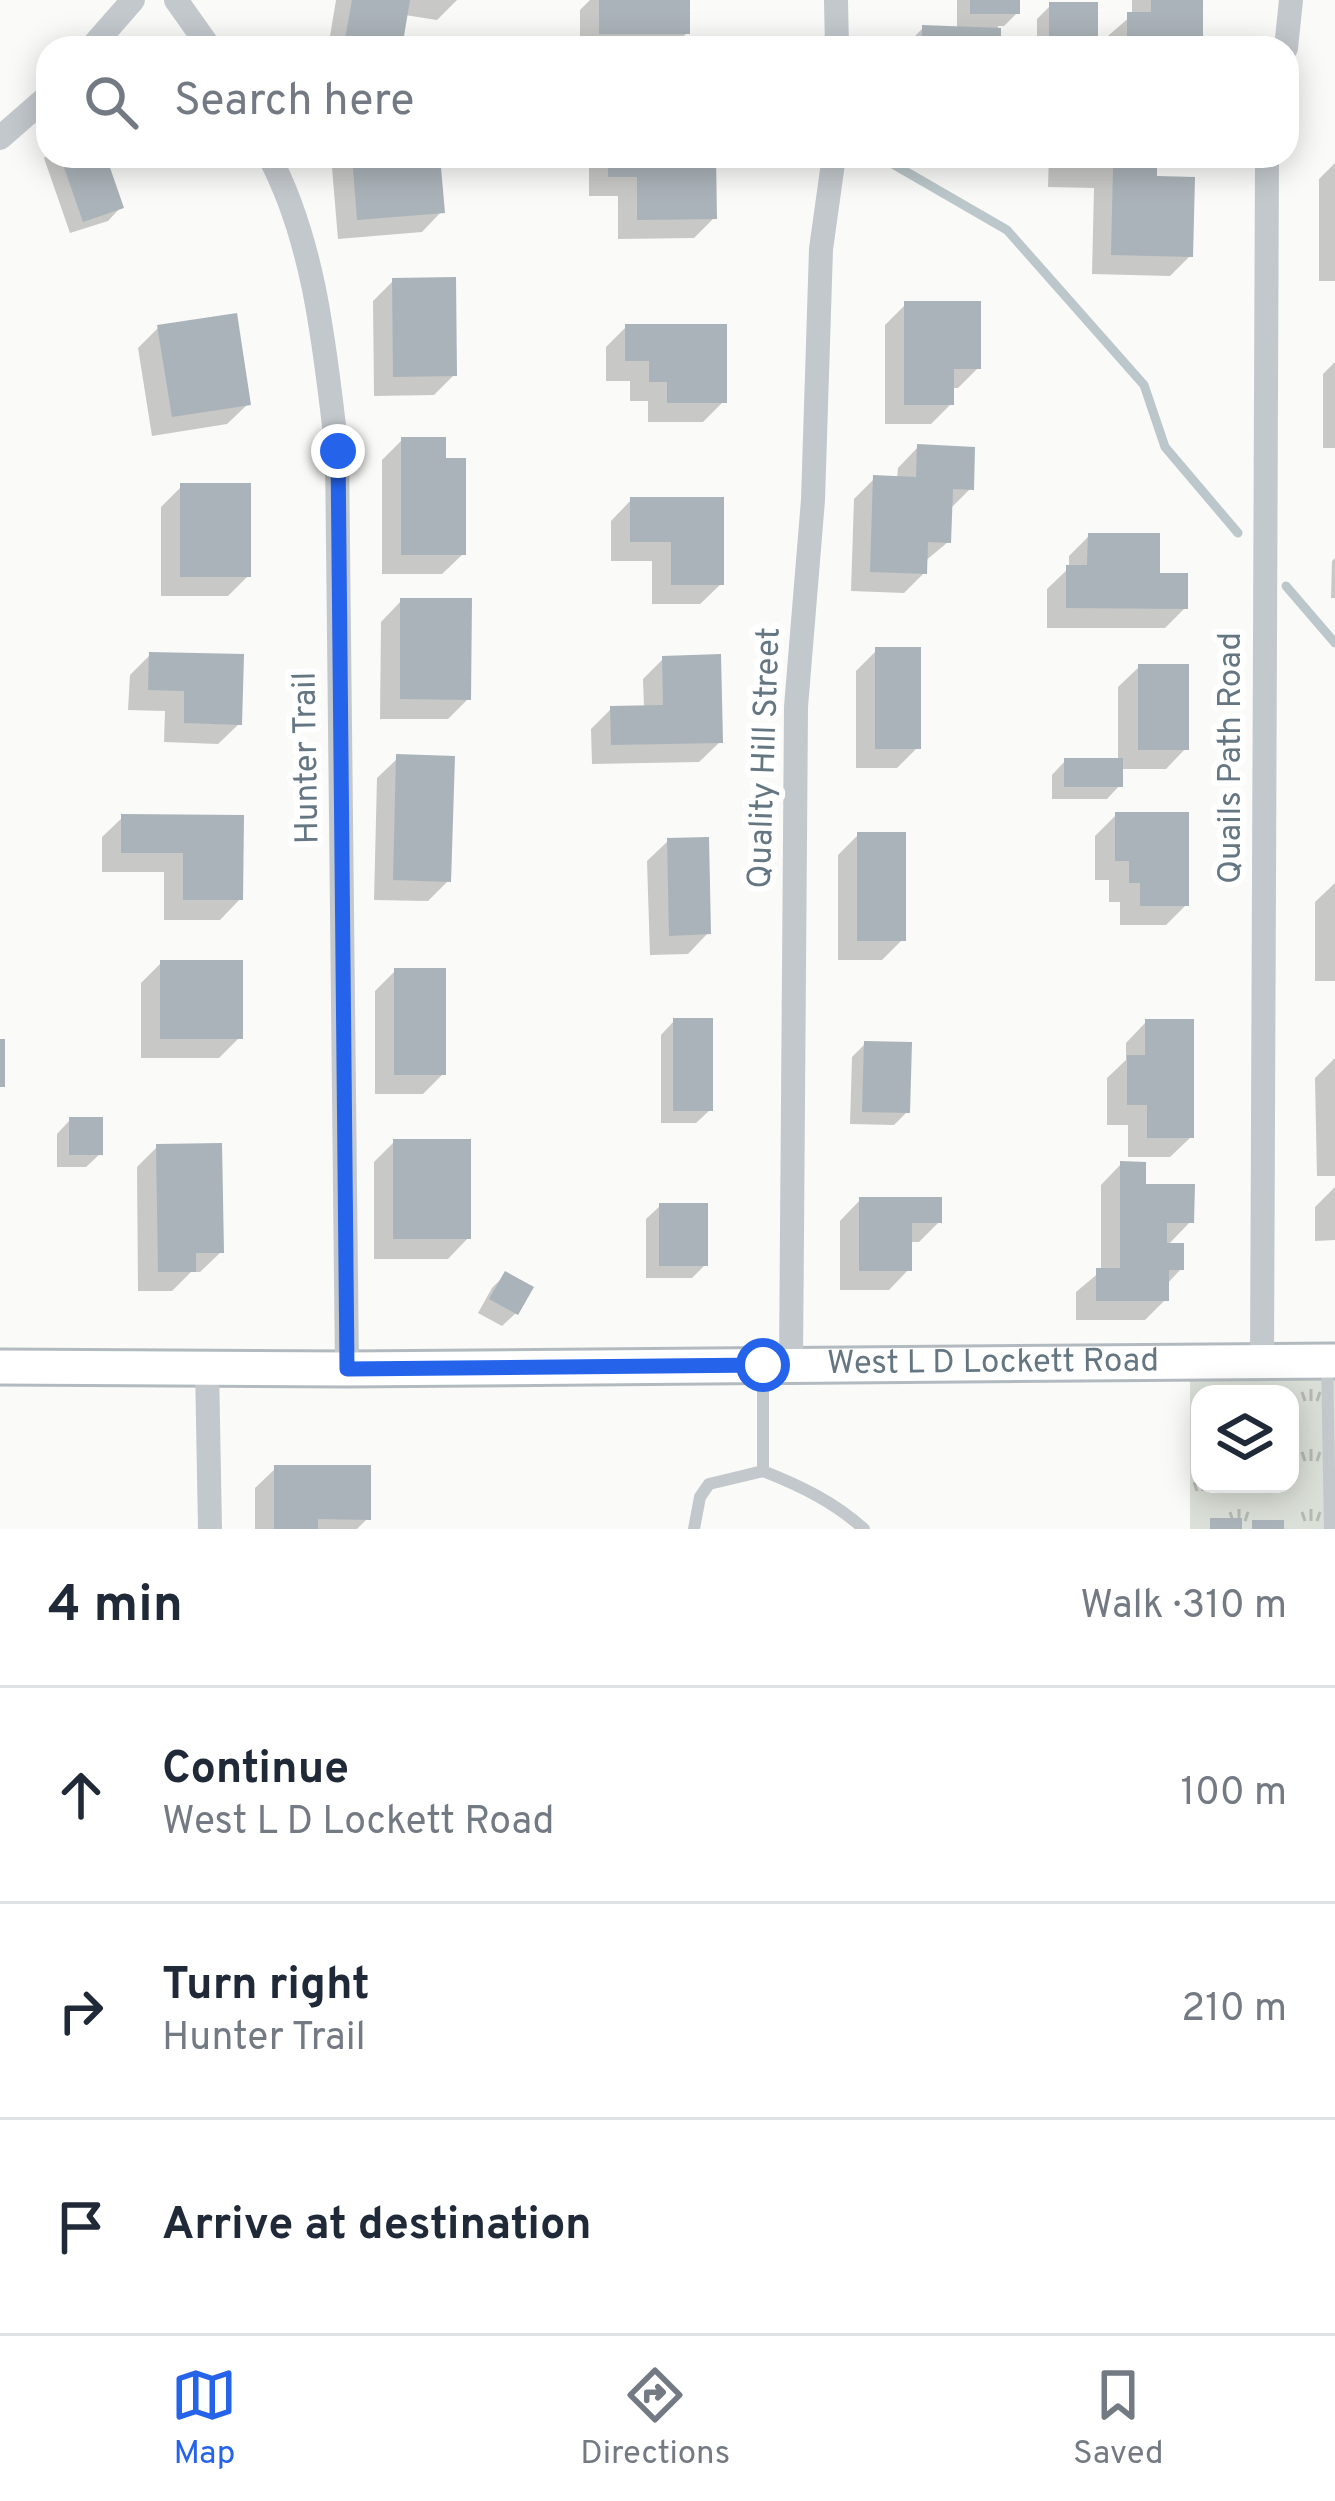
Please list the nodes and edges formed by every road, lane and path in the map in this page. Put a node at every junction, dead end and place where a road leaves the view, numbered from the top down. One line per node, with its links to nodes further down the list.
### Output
1 (133, 0): 5 (street)
2 (176, 0): 6 (street)
3 (836, 0): 7 (street)
4 (1291, 0): 8 (street)
5 (102, 36)
6 (202, 36)
7 (837, 36)
8 (1287, 36)
9 (36, 106): 10 (street)
10 (0, 138)
11 (275, 168): 19 (street, Hunter Trail)
12 (832, 168): 16 (street, Quality Hill Street)
13 (1267, 168): 14 (street, Quails Path Road)
14 (1262, 1360): 15 (main road, West L D Lockett Road); 16 (main road, West L D Lockett Road)
15 (1331, 1360): 24 (lane)
16 (777, 1365): 19 (main road, West L D Lockett Road); 20 (lane)
17 (207, 1366): 18 (main road, West L D Lockett Road); 19 (main road, West L D Lockett Road); 21 (street)
18 (0, 1367)
19 (347, 1369)
20 (763, 1471): 22 (lane); 23 (lane)
21 (210, 1529)
22 (694, 1529)
23 (864, 1529)
24 (1330, 1529)

